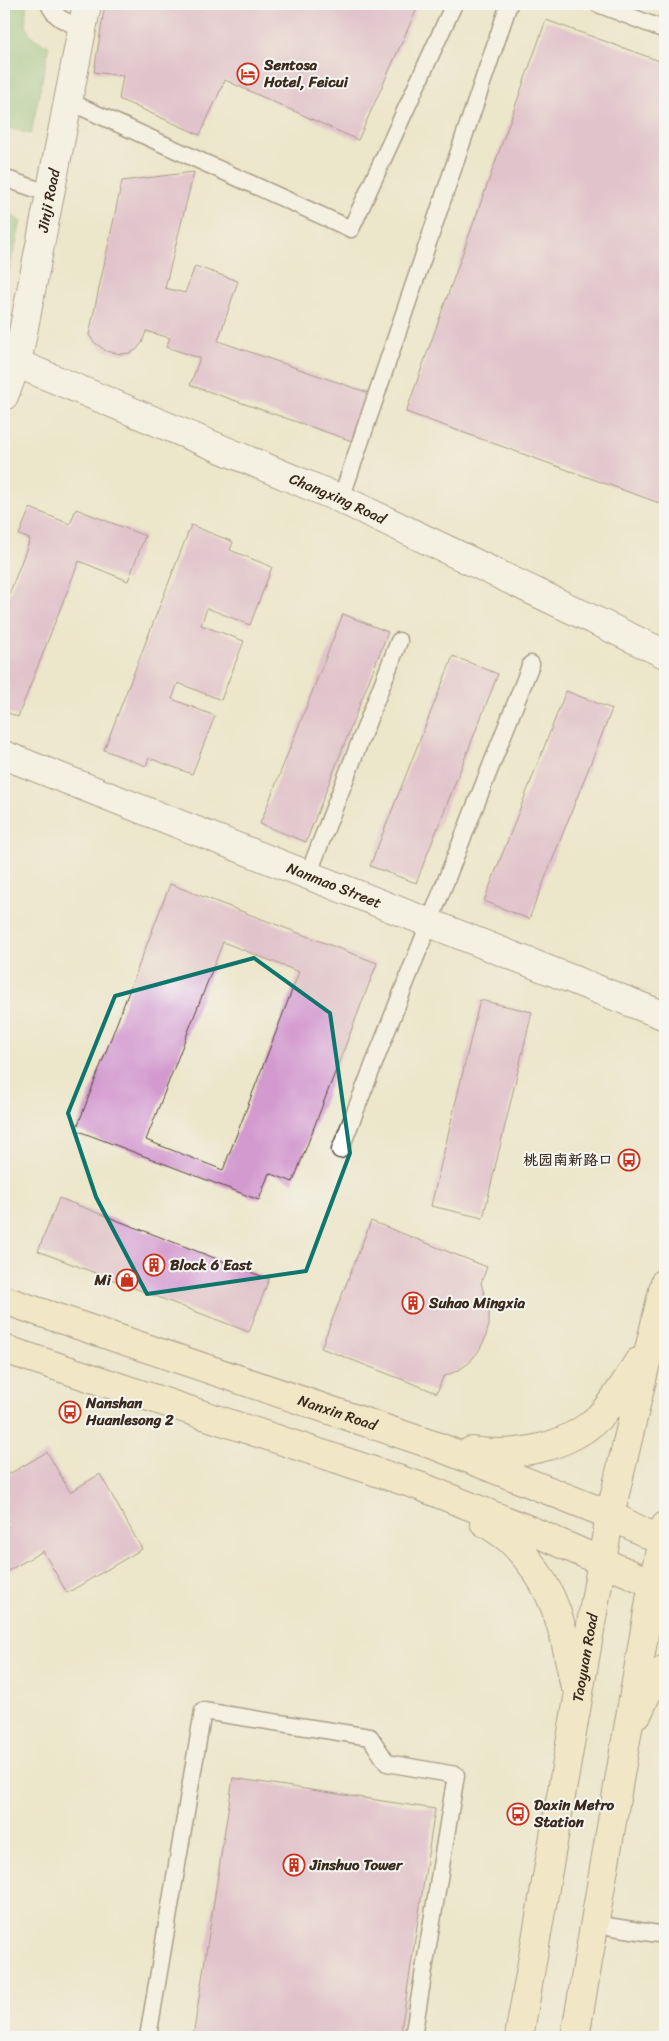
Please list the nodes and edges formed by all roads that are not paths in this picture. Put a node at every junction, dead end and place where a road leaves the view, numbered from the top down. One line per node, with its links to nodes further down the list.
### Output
1 (49, 4): 5 (lane)
2 (454, 4): 7 (lane)
3 (509, 4): 12 (lane)
4 (598, 4): 6 (lane)
5 (84, 16): 7 (street, Jinji Road)
6 (665, 30)
7 (68, 101): 9 (street, Jinji Road)
8 (4, 178): 9 (lane)
9 (50, 194): 10 (street, Jinji Road)
10 (10, 361): 11 (street, Jinji Road); 12 (street, Changxing Road)
11 (4, 396)
12 (341, 499): 14 (street, Changxing Road)
13 (399, 641): 17 (lane)
14 (665, 654)
15 (531, 664): 18 (lane)
16 (4, 755): 17 (street, Nanmao Street)
17 (308, 875): 18 (street, Nanmao Street)
18 (430, 923): 19 (street, Nanmao Street); 20 (lane)
19 (665, 1016)
20 (340, 1150)
21 (665, 1282): 23 (main road, Taoyuan Road)
22 (4, 1300): 25 (main road, Nanxin Road)
23 (654, 1330): 25 (main road); 27 (main road, Taoyuan Road)
24 (4, 1349): 26 (main road)
25 (439, 1446): 27 (main road, Nanxin Road)
26 (422, 1487): 29 (main road); 32 (main road)
27 (610, 1515): 28 (main road, Nanxin Road); 29 (main road, Taoyuan Road)
28 (664, 1537): 30 (main road)
29 (601, 1561): 30 (main road); 32 (main road, Taoyuan Road)
30 (659, 1586): 33 (main road)
31 (665, 1669): 33 (main road)
32 (577, 1699): 38 (main road, Taoyuan Road)
33 (626, 1740): 34 (main road)
34 (594, 1924): 35 (lane); 39 (main road)
35 (665, 1934)
36 (148, 2037): 37 (lane)
37 (414, 2037)
38 (519, 2037)
39 (575, 2037)

